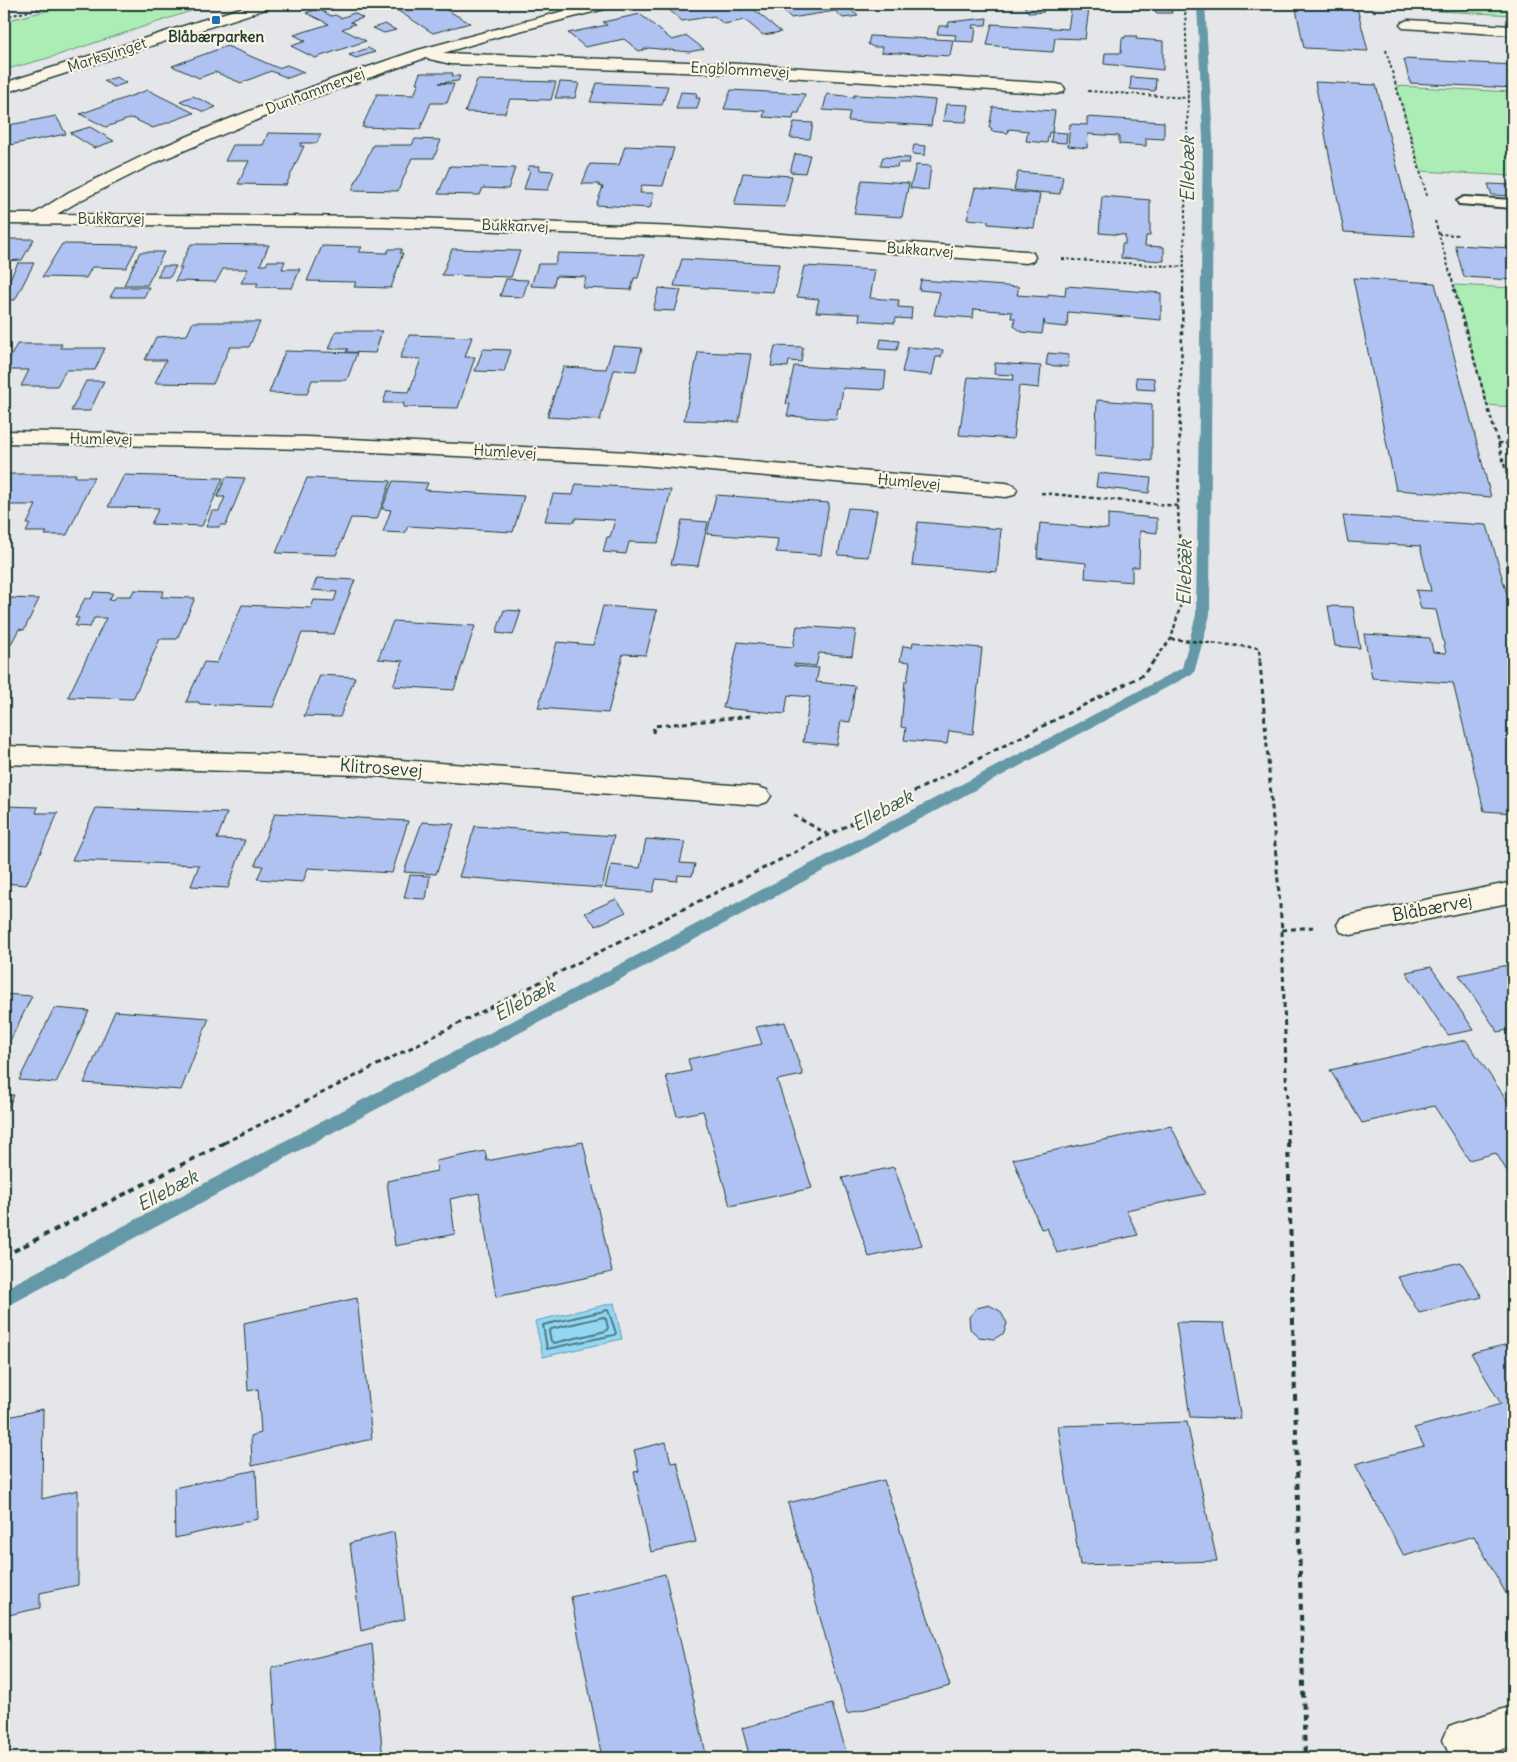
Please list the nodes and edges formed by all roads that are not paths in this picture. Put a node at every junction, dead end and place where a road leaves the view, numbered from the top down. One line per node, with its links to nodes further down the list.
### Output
1 (267, 4): 6 (street, Marksvinget)
2 (607, 4): 5 (street, Dunhammervej)
3 (1408, 26): 4 (street)
4 (1513, 31)
5 (423, 53): 7 (street, Engblommevej); 11 (street, Dunhammervej)
6 (4, 88)
7 (1057, 89)
8 (1464, 201): 9 (lane)
9 (1513, 204)
10 (4, 219): 11 (street, Bukkarvej)
11 (40, 219): 12 (street, Bukkarvej)
12 (1026, 257)
13 (4, 437): 14 (street, Humlevej)
14 (1006, 490)
15 (4, 755): 16 (street, Klitrosevej)
16 (758, 796)
17 (1513, 892): 18 (street, Blåbærvej)
18 (1351, 925)
19 (1513, 1726): 20 (street)
20 (1464, 1740)

